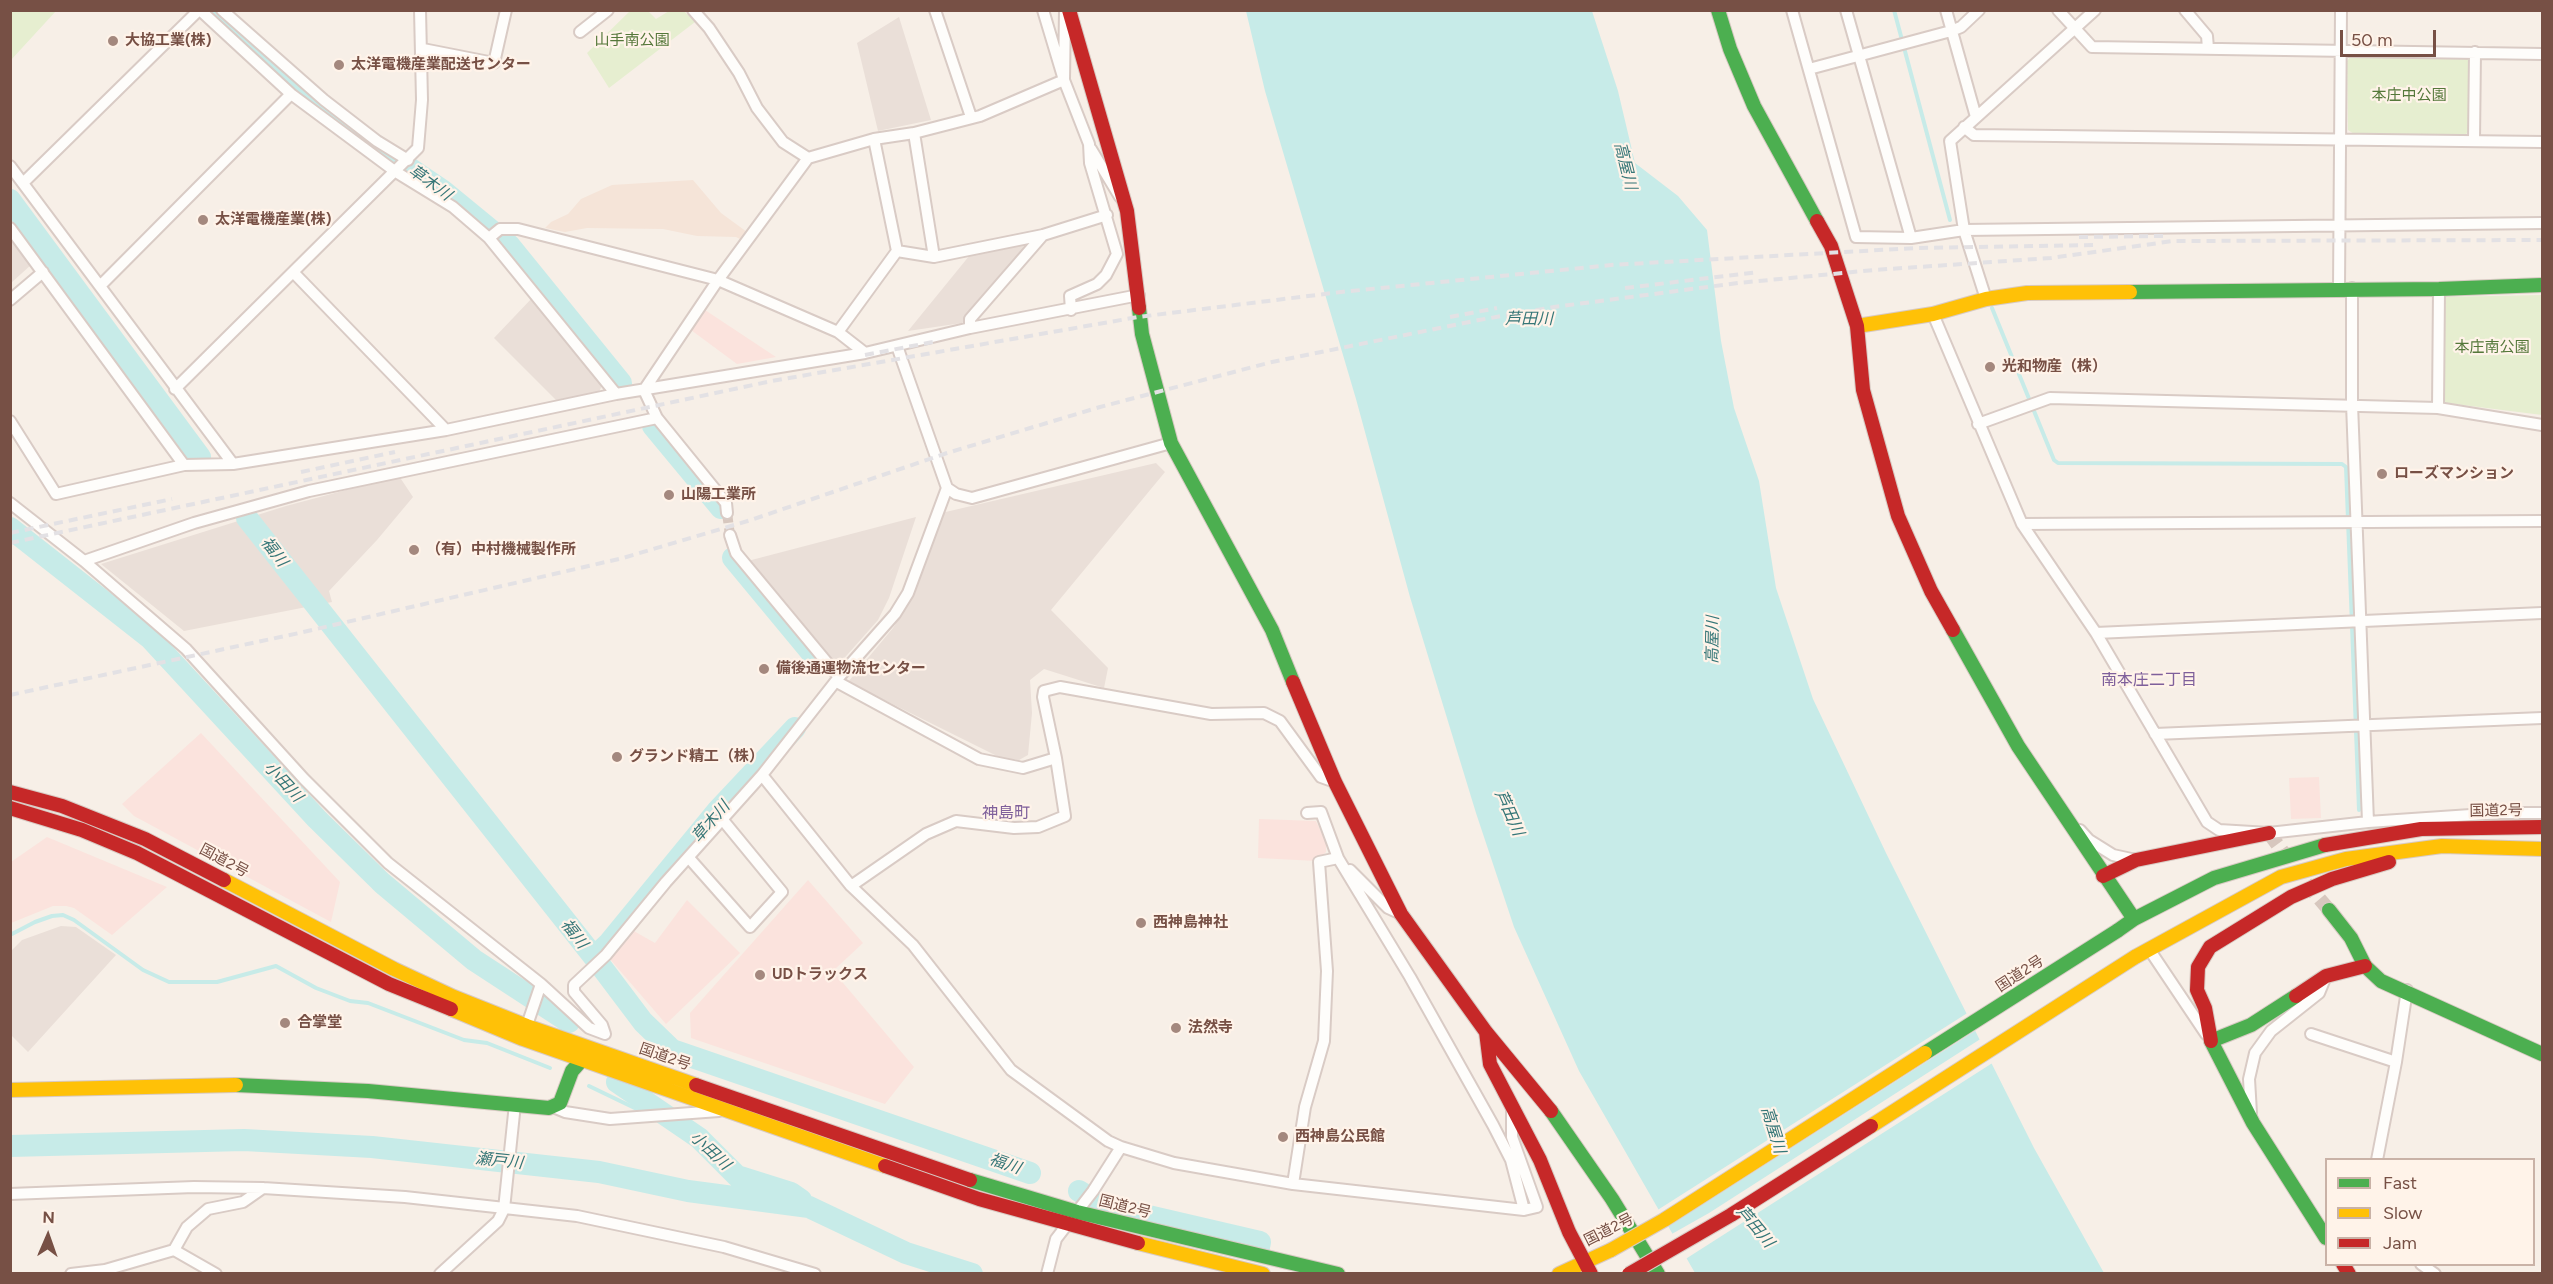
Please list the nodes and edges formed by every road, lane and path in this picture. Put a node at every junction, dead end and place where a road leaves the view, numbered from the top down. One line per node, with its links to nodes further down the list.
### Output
1 (200, 10): 30 (street); 43 (street)
2 (222, 10): 42 (street)
3 (420, 10): 23 (street)
4 (506, 10): 23 (street)
5 (608, 10): 21 (street)
6 (693, 10): 40 (street)
7 (934, 10): 31 (street)
8 (1043, 10): 29 (street)
9 (1067, 10): 29 (street); 44 (main road)
10 (1718, 10): 67 (main road)
11 (1791, 10): 28 (street)
12 (1846, 10): 27 (street)
13 (1946, 10): 20 (street)
14 (1979, 10): 20 (street)
15 (2058, 10): 19 (street)
16 (2095, 10): 19 (street)
17 (2185, 10): 22 (street)
18 (2341, 10): 24 (street)
19 (2075, 29): 22 (street); 32 (street)
20 (1951, 31): 27 (street); 32 (street)
21 (580, 32)
22 (2208, 48): 24 (street)
23 (423, 49): 42 (street)
24 (2340, 51): 25 (street); 36 (street)
25 (2475, 52): 26 (street); 37 (street)
26 (2542, 54)
27 (1859, 55): 28 (street); 52 (street)
28 (1809, 69): 52 (street)
29 (1064, 80): 31 (street); 39 (street)
30 (291, 94): 42 (street); 59 (street)
31 (971, 117): 34 (street)
32 (1976, 117): 33 (street)
33 (1964, 127): 36 (street); 49 (street)
34 (914, 133): 35 (street); 54 (street)
35 (874, 139): 40 (street); 53 (street)
36 (2340, 139): 37 (street); 47 (street)
37 (2474, 140): 38 (street)
38 (2542, 142)
39 (1089, 144): 44 (street); 45 (street)
40 (808, 158): 57 (street)
41 (10, 166): 43 (street)
42 (402, 166): 50 (street); 56 (street)
43 (24, 182): 59 (street)
44 (1127, 211): 62 (main road)
45 (1107, 215): 51 (street); 65 (street)
46 (2542, 223): 47 (street)
47 (2341, 225): 49 (street); 60 (street)
48 (10, 228): 55 (street)
49 (1964, 230): 52 (street); 63 (street)
50 (493, 235): 57 (street); 74 (street)
51 (1043, 235): 54 (street); 68 (street)
52 (1911, 238)
53 (897, 251): 54 (street); 69 (street)
54 (934, 257)
55 (43, 272): 64 (street); 84 (street)
56 (293, 272): 72 (street); 81 (street)
57 (718, 280): 69 (street); 73 (street)
58 (2542, 285): 61 (main road)
59 (100, 286): 72 (street)
60 (2345, 288): 61 (main road); 63 (main road); 75 (street)
61 (2439, 289): 76 (street)
62 (1139, 295): 65 (street); 82 (main road)
63 (1986, 299): 66 (main road)
64 (10, 300)
65 (1071, 310): 68 (street)
66 (1933, 314): 67 (main road); 79 (street)
67 (1857, 326): 104 (main road)
68 (970, 328): 70 (street)
69 (838, 332): 71 (street)
70 (897, 346): 71 (street); 85 (street)
71 (865, 353): 73 (street)
72 (175, 389): 83 (street)
73 (644, 390): 74 (street); 77 (street)
74 (616, 394): 81 (street)
75 (2352, 404): 76 (street); 79 (street); 89 (street)
76 (2438, 408): 80 (street)
77 (657, 418): 87 (street); 92 (street)
78 (10, 421): 84 (street)
79 (1978, 424): 90 (street)
80 (2542, 425)
81 (446, 430): 83 (street)
82 (1171, 443): 85 (street); 102 (main road)
83 (233, 464): 84 (street)
84 (184, 465)
85 (947, 488): 96 (street)
86 (10, 503): 92 (street)
87 (727, 513)
88 (2542, 520): 89 (street)
89 (2351, 522): 90 (street); 94 (street)
90 (2022, 524): 95 (street)
91 (730, 535): 96 (street)
92 (84, 561): 125 (street)
93 (2542, 613): 94 (street)
94 (2355, 621): 95 (street); 98 (street)
95 (2096, 633): 99 (street)
96 (838, 680): 100 (street); 101 (street)
97 (2542, 718): 98 (street)
98 (2358, 725): 99 (street); 109 (street)
99 (2154, 734): 111 (street)
100 (1056, 758): 102 (street); 118 (street)
101 (762, 775): 108 (street); 118 (street)
102 (1335, 782): 120 (main road)
103 (10, 792): 128 (main road, 国道2号)
104 (2053, 802): 116 (street); 117 (main road)
105 (10, 808): 128 (main road, 国道2号)
106 (1307, 813): 115 (street)
107 (2542, 813): 109 (street)
108 (722, 819): 114 (street); 114 (street)
109 (2368, 822): 111 (street)
110 (2542, 827): 121 (main road, 国道2号)
111 (2269, 833): 116 (main road)
112 (2489, 848): 113 (main road); 122 (main road); 131 (main road)
113 (2542, 849)
114 (688, 858): 129 (street)
115 (1338, 858): 120 (street); 146 (street); 151 (street)
116 (2136, 860): 117 (main road)
117 (2103, 876): 121 (main road)
118 (851, 886): 144 (street)
119 (2329, 910): 123 (main road)
120 (1401, 914): 127 (main road)
121 (2134, 919): 155 (main road, 国道2号, bridge)
122 (2149, 949): 131 (street); 164 (main road, bridge)
123 (2365, 966): 124 (main road); 126 (main road)
124 (2326, 976): 131 (main road); 143 (street)
125 (540, 987): 128 (street); 129 (street)
126 (2407, 990): 132 (main road); 137 (street)
127 (1486, 1032): 139 (main road); 165 (main road)
128 (525, 1033): 133 (main road, 国道2号); 136 (main road, 国道2号)
129 (605, 1034): 133 (street)
130 (2311, 1034): 137 (street)
131 (2211, 1041): 143 (main road)
132 (2525, 1045): 134 (street); 135 (main road)
133 (592, 1049): 136 (main road); 149 (main road, 国道2号)
134 (2542, 1049)
135 (2542, 1054)
136 (581, 1061): 140 (main road); 142 (main road, 国道2号)
137 (2396, 1062): 145 (street)
138 (10, 1090): 141 (main road)
139 (1512, 1102): 151 (street); 155 (main road)
140 (553, 1107): 141 (main road); 142 (street)
141 (514, 1111): 150 (street)
142 (722, 1111): 152 (main road, 国道2号)
143 (2253, 1124): 153 (main road)
144 (1121, 1148): 146 (street); 149 (street)
145 (2377, 1158)
146 (1293, 1184): 151 (street)
147 (263, 1188): 148 (street); 150 (street); 154 (street)
148 (10, 1194)
149 (1084, 1203): 152 (street); 162 (main road, 国道2号)
150 (504, 1207): 158 (street); 159 (street)
151 (1524, 1210)
152 (1066, 1225): 160 (street); 161 (main road, 国道2号)
153 (2325, 1236)
154 (174, 1250): 156 (street); 157 (street)
155 (1587, 1268): 163 (main road, 国道2号)
156 (71, 1274)
157 (216, 1274)
158 (440, 1274)
159 (815, 1274)
160 (1047, 1274)
161 (1263, 1274)
162 (1338, 1274)
163 (1559, 1274)
164 (1629, 1274)
165 (1658, 1274)

